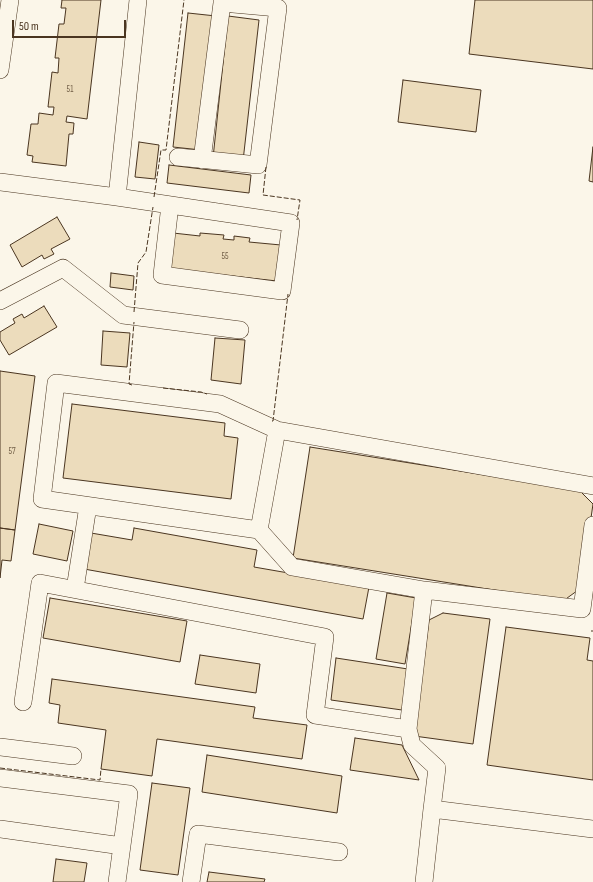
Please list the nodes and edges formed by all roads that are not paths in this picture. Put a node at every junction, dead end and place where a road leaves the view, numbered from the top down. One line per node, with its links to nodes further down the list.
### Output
1 (10, 0): 4 (street)
2 (138, 0): 8 (street)
3 (222, 2): 6 (street); 6 (street)
4 (0, 70)
5 (178, 158): 6 (street)
6 (202, 160)
7 (0, 182): 8 (street)
8 (117, 197): 9 (street)
9 (170, 205): 9 (street)
10 (0, 301): 11 (street)
11 (240, 330)
12 (277, 430): 13 (street); 14 (street); 16 (street)
13 (593, 486)
14 (88, 506): 16 (street); 17 (street)
15 (593, 524): 18 (street)
16 (259, 530): 18 (street)
17 (75, 589): 19 (street); 20 (street)
18 (424, 590): 20 (street)
19 (23, 702)
20 (408, 729): 24 (street)
21 (0, 748): 22 (street)
22 (73, 756)
23 (0, 778): 27 (street)
24 (432, 809): 26 (street); 31 (street)
25 (0, 829): 27 (street)
26 (593, 829)
27 (122, 846): 29 (street)
28 (339, 852): 30 (street)
29 (117, 882)
30 (191, 882)
31 (424, 882)

